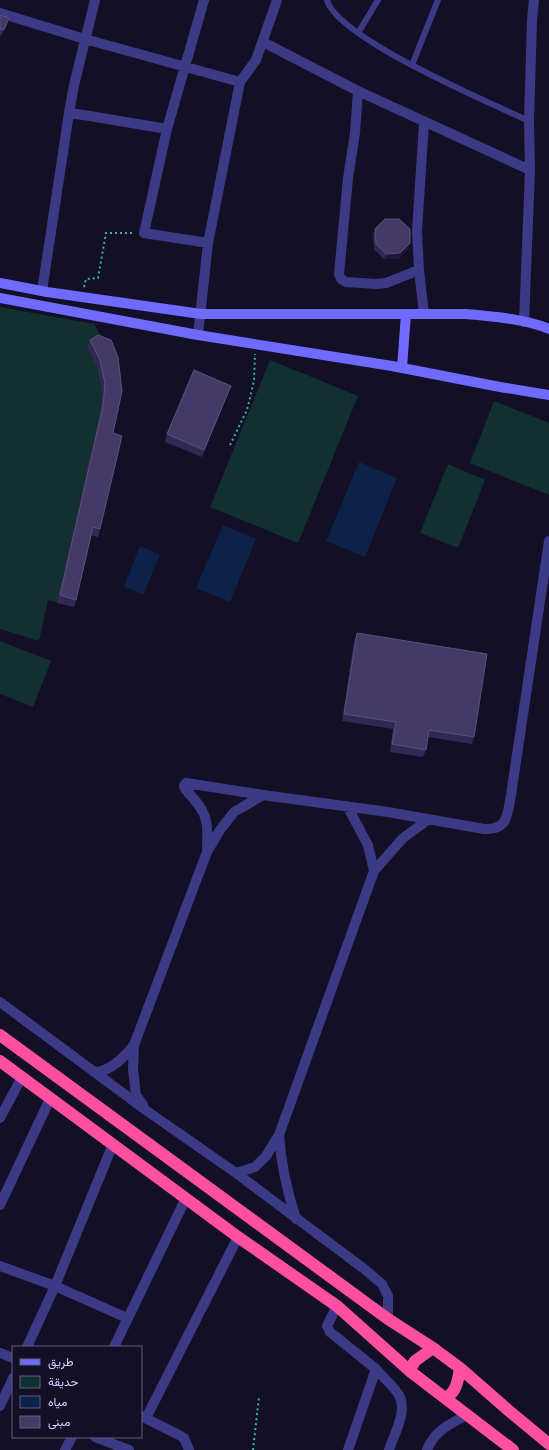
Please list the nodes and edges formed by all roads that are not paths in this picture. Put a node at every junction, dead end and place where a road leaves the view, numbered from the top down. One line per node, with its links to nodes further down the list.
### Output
1 (95, 0): 10 (street)
2 (204, 0): 13 (street)
3 (327, 0): 9 (lane)
4 (378, 0): 9 (lane)
5 (438, 0): 12 (lane)
6 (534, 0): 17 (street)
7 (274, 1): 11 (street)
8 (0, 13): 10 (street)
9 (358, 33): 12 (lane)
10 (85, 39): 13 (street); 16 (street)
11 (263, 42): 14 (street); 15 (street)
12 (412, 65): 17 (lane)
13 (185, 66): 14 (street); 19 (street)
14 (240, 82): 21 (street)
15 (358, 91): 18 (street); 22 (street)
16 (69, 113): 19 (street); 24 (street)
17 (529, 121): 20 (street)
18 (424, 122): 20 (street); 22 (street)
19 (167, 129): 21 (street)
20 (530, 170): 29 (street)
21 (208, 243): 26 (street)
22 (419, 270): 28 (street)
23 (0, 283): 24 (street)
24 (42, 291): 26 (street)
25 (0, 298): 31 (street)
26 (201, 314): 27 (street); 31 (street)
27 (406, 314): 28 (street); 32 (street)
28 (424, 314): 29 (street)
29 (524, 322): 30 (street)
30 (549, 330)
31 (198, 335): 32 (street)
32 (402, 368): 33 (street)
33 (549, 395)
34 (549, 541): 37 (street)
35 (263, 795): 36 (street); 38 (street); 38 (street)
36 (348, 806): 37 (street); 39 (street)
37 (429, 819): 39 (street)
38 (207, 852): 42 (street)
39 (374, 871): 49 (street)
40 (0, 1002): 44 (street)
41 (0, 1035): 53 (highway)
42 (134, 1045): 44 (street); 47 (street)
43 (0, 1061): 45 (highway)
44 (95, 1072): 47 (street)
45 (22, 1077): 46 (highway); 48 (street)
46 (50, 1099): 50 (highway); 54 (street)
47 (147, 1111): 51 (street)
48 (0, 1118)
49 (279, 1135): 51 (street); 55 (street)
50 (113, 1144): 52 (highway); 59 (street)
51 (236, 1173): 55 (street)
52 (186, 1198): 56 (highway); 61 (street)
53 (226, 1201): 56 (highway); 62 (highway)
54 (0, 1205)
55 (296, 1218): 62 (street)
56 (214, 1219): 57 (highway)
57 (238, 1237): 60 (highway); 75 (street)
58 (0, 1266): 59 (street)
59 (55, 1286): 61 (street); 63 (street)
60 (337, 1306): 69 (street); 70 (highway)
61 (127, 1318): 64 (street)
62 (388, 1319): 65 (highway)
63 (27, 1346)
64 (114, 1346)
65 (433, 1348): 68 (highway); 70 (highway)
66 (0, 1353): 67 (street)
67 (12, 1358)
68 (460, 1368): 72 (highway); 78 (highway)
69 (376, 1369): 82 (street); 83 (street)
70 (411, 1372): 72 (highway)
71 (12, 1380): 73 (street)
72 (446, 1398): 74 (highway)
73 (0, 1406)
74 (467, 1414): 84 (street); 85 (highway)
75 (143, 1417): 81 (street)
76 (72, 1438): 79 (street)
77 (98, 1438): 80 (street)
78 (549, 1444)
79 (66, 1450)
80 (128, 1450)
81 (189, 1450)
82 (348, 1450)
83 (389, 1450)
84 (428, 1450)
85 (513, 1450)

